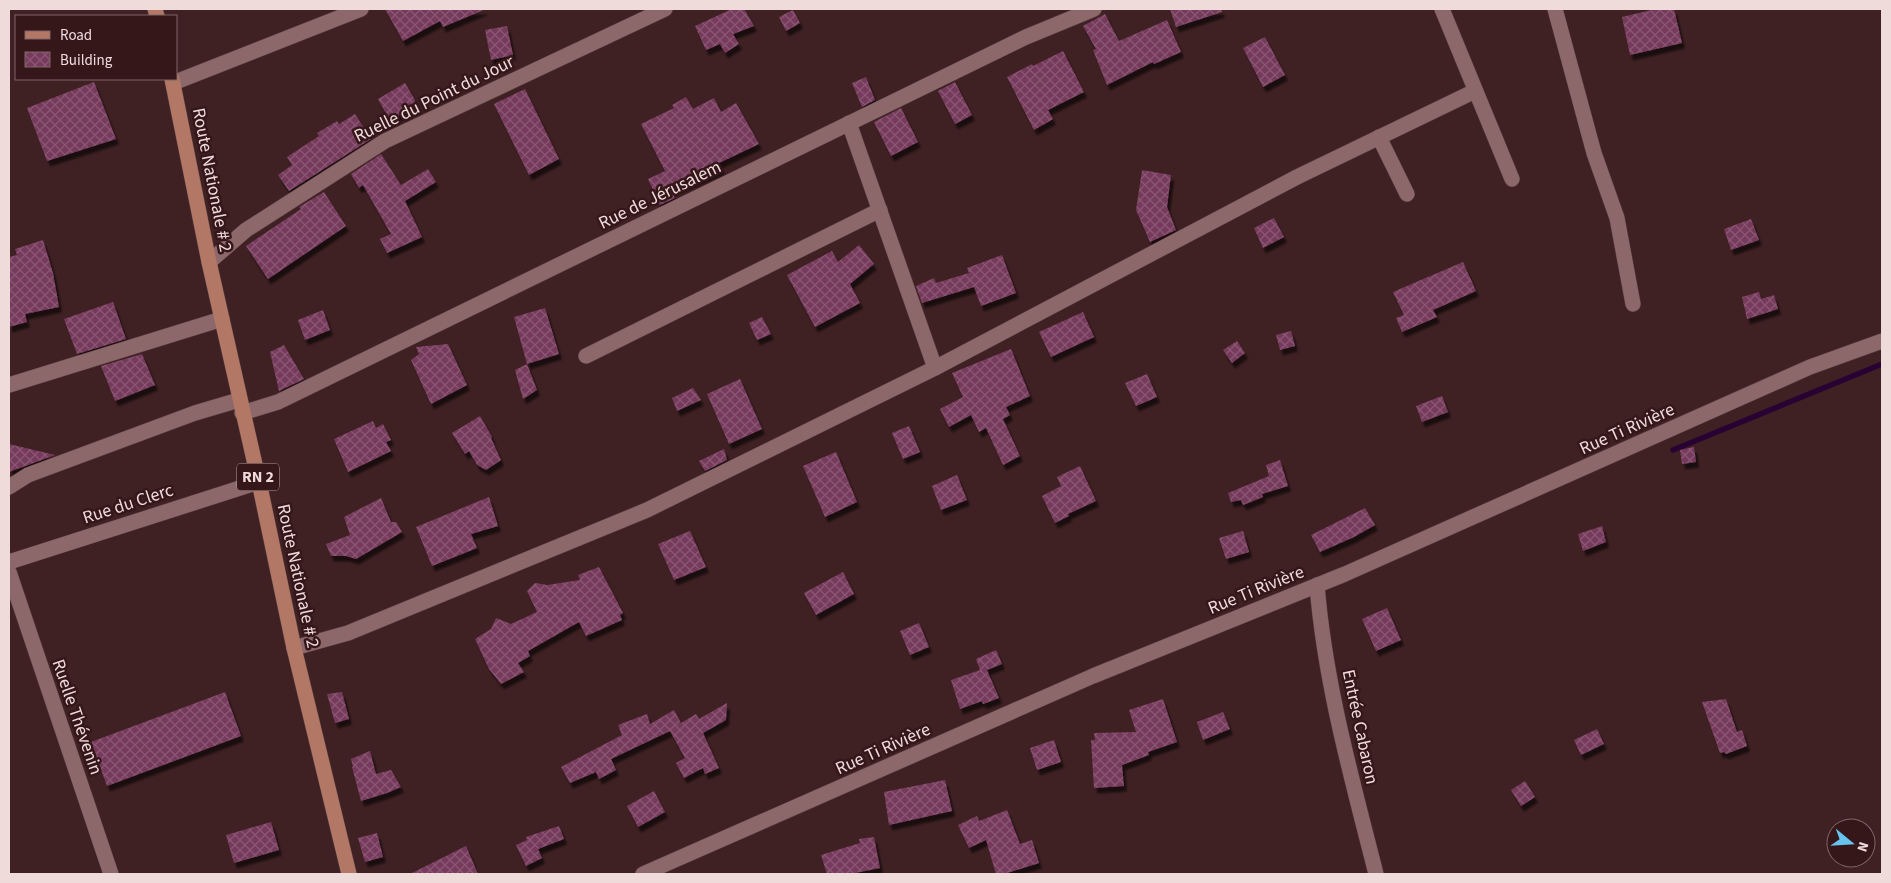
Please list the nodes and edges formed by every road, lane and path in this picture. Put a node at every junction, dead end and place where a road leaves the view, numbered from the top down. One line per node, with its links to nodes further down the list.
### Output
1 (361, 9): 6 (street)
2 (665, 9): 14 (street, Ruelle du Point du Jour)
3 (1094, 9): 9 (street, Rue de Jérusalem)
4 (1442, 9): 8 (street)
5 (1555, 9): 15 (street)
6 (178, 79)
7 (172, 81): 14 (main road, Route Nationale # 2 / RN 2)
8 (1475, 90): 10 (street); 11 (street)
9 (849, 123): 13 (street); 21 (street, Rue de Jérusalem)
10 (1379, 137): 12 (street); 19 (street)
11 (1512, 179)
12 (1407, 194)
13 (880, 210): 18 (street); 19 (street)
14 (209, 262): 16 (main road, Route Nationale # 2 / RN 2)
15 (1633, 304)
16 (222, 319): 20 (street); 21 (main road, Route Nationale # 2 / RN 2)
17 (1882, 340): 26 (street, Rue Ti Rivière)
18 (586, 356)
19 (935, 368): 27 (street)
20 (9, 385)
21 (241, 407): 22 (main road, Route Nationale # 2 / RN 2); 23 (street, Rue de Jérusalem)
22 (259, 482): 24 (street, Rue du Clerc); 27 (main road, Route Nationale # 2 / RN 2)
23 (9, 487)
24 (9, 562)
25 (9, 572): 28 (street, Ruelle Thévenin)
26 (1317, 585): 30 (street, Rue Ti Rivière); 31 (street, Entrée Cabaron)
27 (294, 648): 29 (main road, Route Nationale # 2 / RN 2)
28 (111, 874)
29 (349, 874)
30 (643, 874)
31 (1376, 874)

